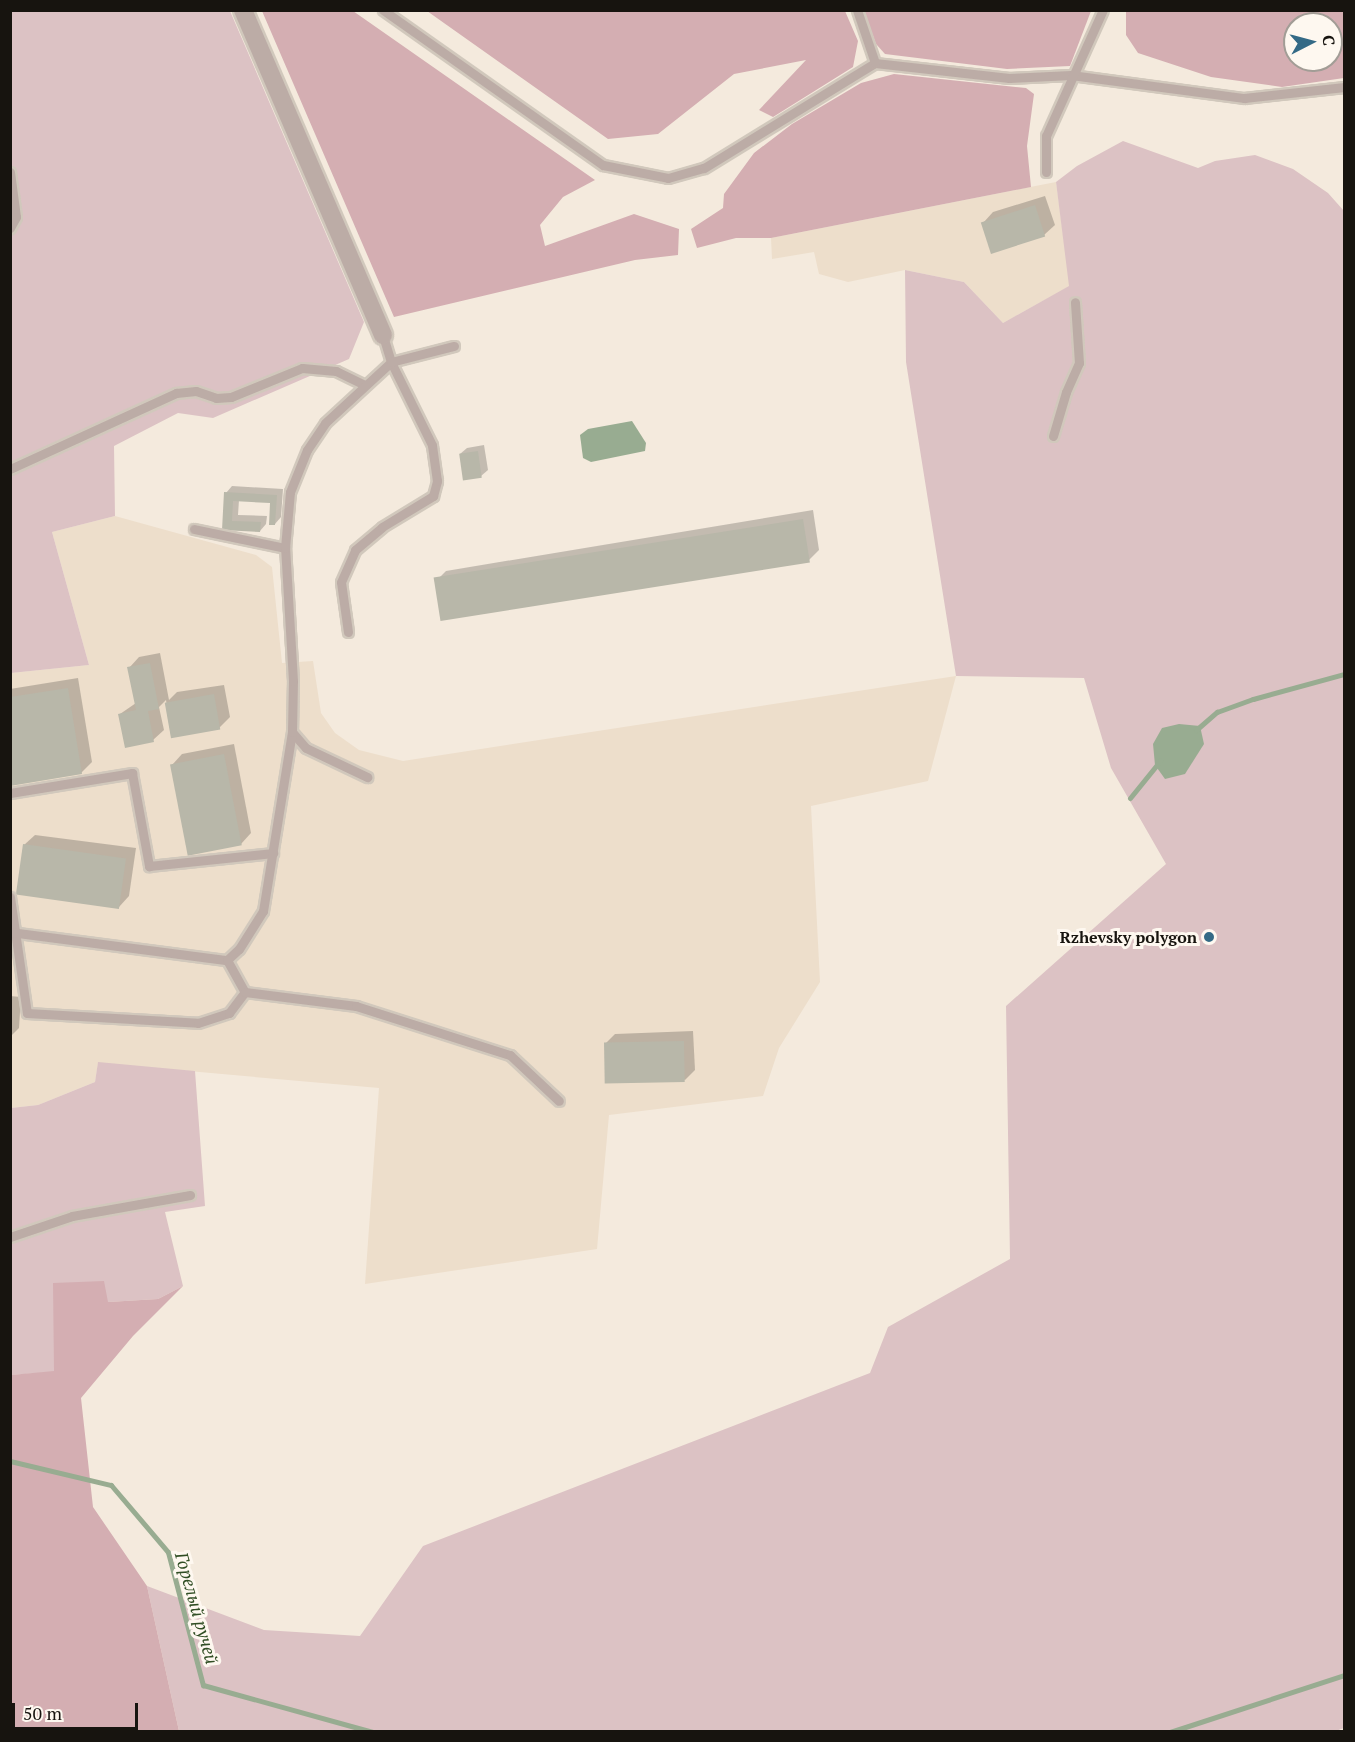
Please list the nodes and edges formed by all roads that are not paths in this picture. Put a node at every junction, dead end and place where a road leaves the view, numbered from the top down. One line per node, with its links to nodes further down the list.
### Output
1 (243, 10): 12 (street)
2 (383, 10): 5 (lane)
3 (857, 10): 5 (lane)
4 (1103, 10): 6 (lane)
5 (875, 63): 6 (lane)
6 (1071, 75): 7 (lane); 9 (lane)
7 (1344, 87)
8 (10, 172): 10 (lane)
9 (1046, 172)
10 (10, 228)
11 (1075, 302): 16 (lane)
12 (383, 335): 14 (lane)
13 (454, 346): 14 (lane)
14 (391, 362): 15 (lane); 20 (lane)
15 (365, 386): 17 (lane); 19 (lane)
16 (1053, 436)
17 (10, 469)
18 (194, 529): 19 (lane)
19 (285, 548): 21 (lane)
20 (348, 632)
21 (292, 732): 22 (lane); 24 (lane)
22 (367, 777)
23 (10, 793): 24 (lane)
24 (273, 853): 27 (lane)
25 (10, 897): 26 (lane)
26 (14, 932): 27 (lane); 28 (lane)
27 (227, 960): 28 (lane)
28 (245, 992): 29 (lane)
29 (559, 1101)
30 (190, 1195): 31 (lane)
31 (10, 1237)

